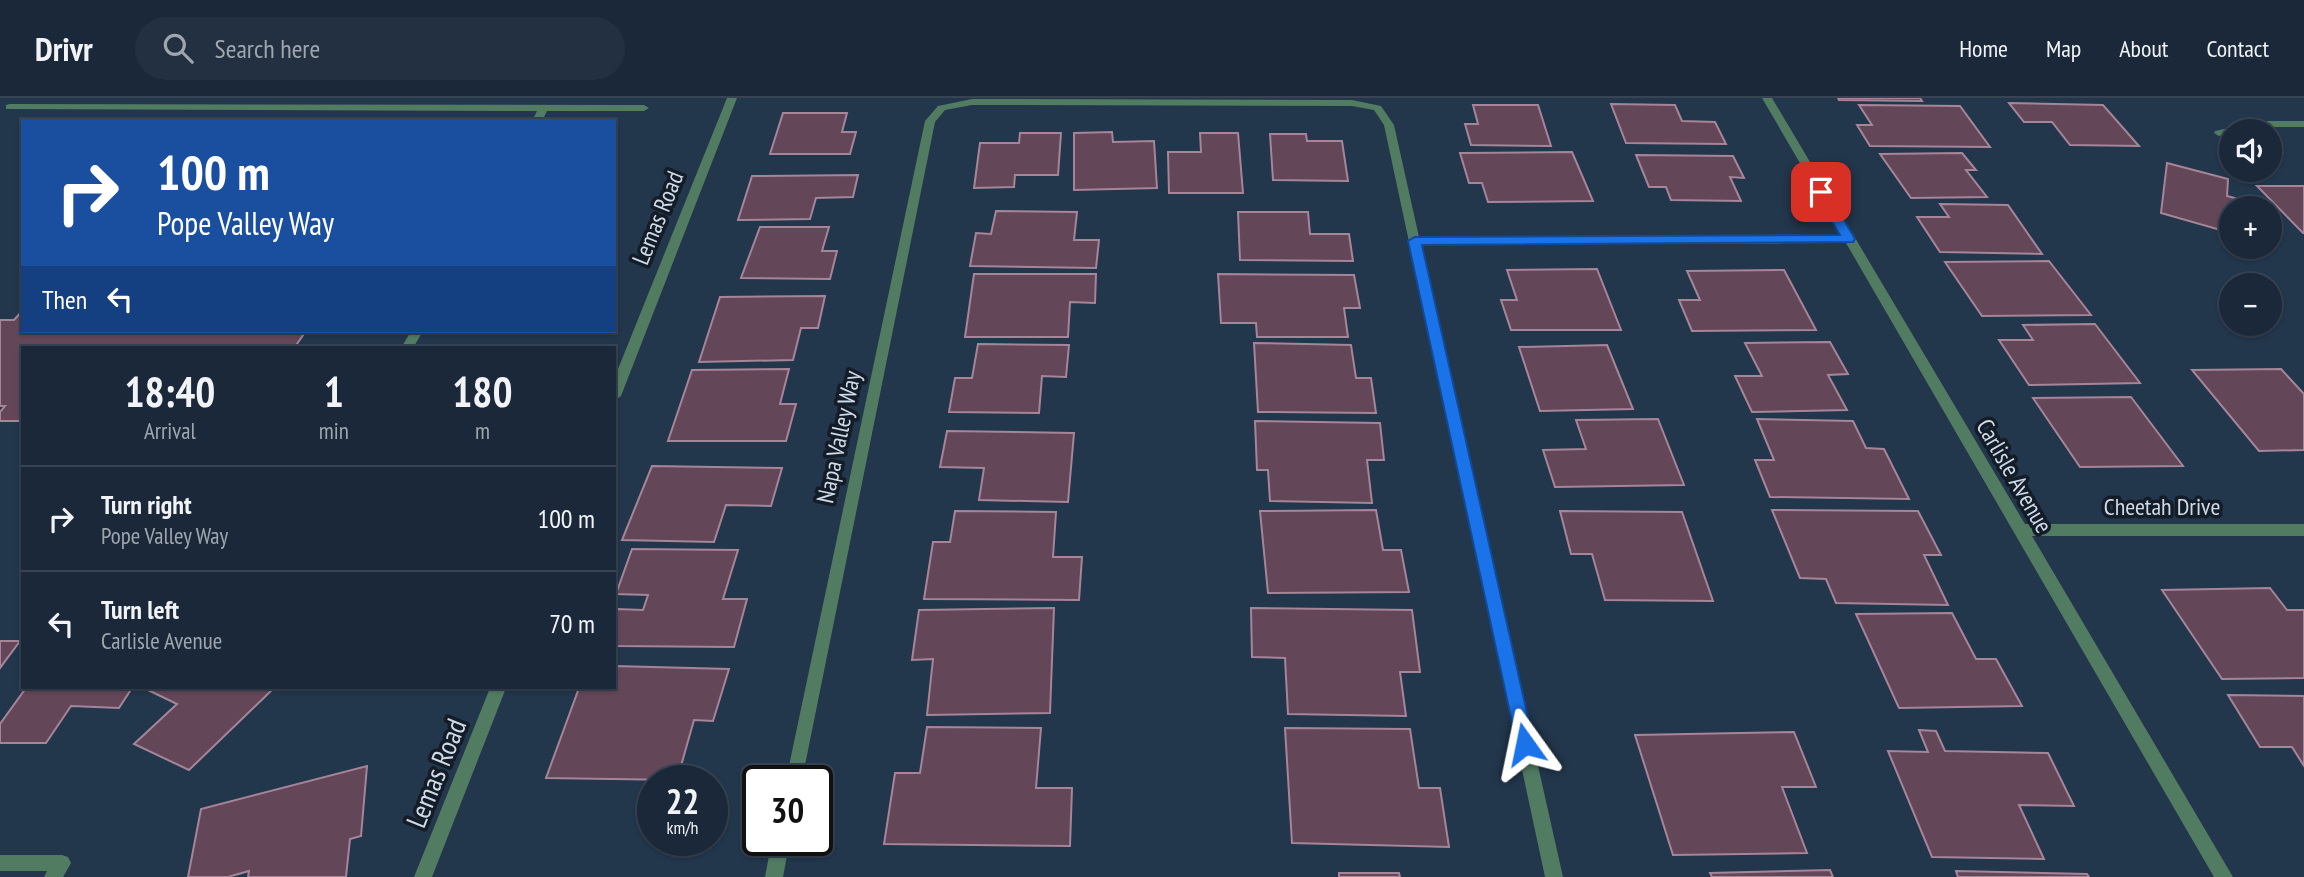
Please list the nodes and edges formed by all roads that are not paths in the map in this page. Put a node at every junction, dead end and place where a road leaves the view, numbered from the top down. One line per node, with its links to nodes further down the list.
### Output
1 (19, 98): 4 (street)
2 (732, 98): 13 (street, Lemas Road)
3 (1767, 98): 11 (street, Carlisle Avenue)
4 (10, 107): 5 (street); 7 (street)
5 (544, 108): 6 (street); 8 (street)
6 (644, 108)
7 (0, 116)
8 (538, 119)
9 (2282, 124): 10 (street)
10 (2304, 124)
11 (1849, 239): 12 (street); 14 (street, Carlisle Avenue)
12 (1415, 241): 17 (street, Napa Valley Way); 23 (street)
13 (616, 391)
14 (2020, 530): 15 (street, Cheetah Drive); 24 (street, Carlisle Avenue)
15 (2304, 530)
16 (498, 689): 21 (street, Lemas Road)
17 (797, 765)
18 (778, 856): 22 (street)
19 (0, 863): 20 (street)
20 (53, 877)
21 (423, 877)
22 (774, 877)
23 (1554, 877)
24 (2224, 877)

